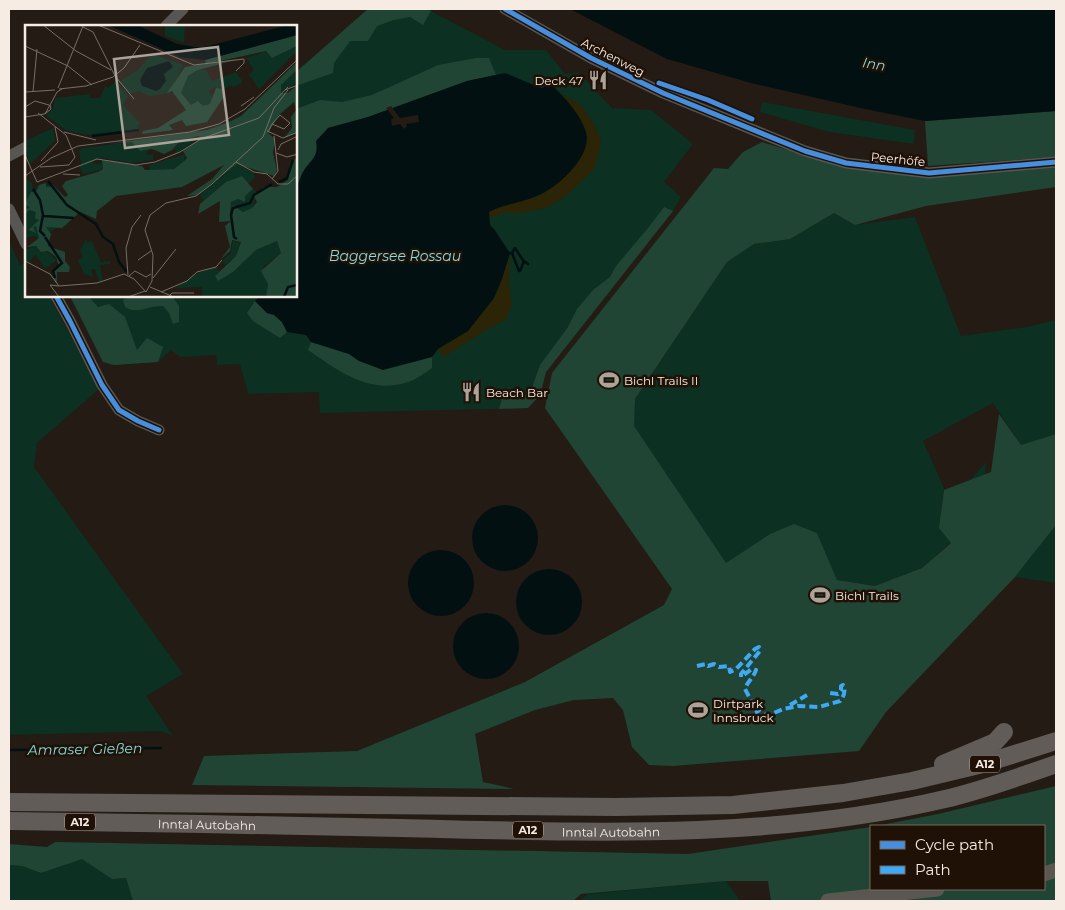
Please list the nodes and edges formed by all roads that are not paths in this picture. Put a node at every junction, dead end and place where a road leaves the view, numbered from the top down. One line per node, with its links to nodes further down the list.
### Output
1 (183, 9): 3 (street)
2 (505, 9): 4 (street, Archenweg)
3 (167, 25)
4 (744, 127): 7 (street, Peerhöfe)
5 (25, 148): 6 (street)
6 (9, 156)
7 (1056, 162)
8 (9, 209): 9 (street)
9 (25, 242)
10 (57, 298): 11 (street)
11 (159, 430)
12 (1004, 732): 15 (highway)
13 (1056, 741): 15 (highway, Inntal Autobahn / A12)
14 (1056, 764): 17 (highway, Inntal Autobahn / A12)
15 (912, 781): 16 (highway, Inntal Autobahn / A12)
16 (9, 802)
17 (9, 821)
18 (928, 890): 19 (main road)
19 (828, 901)

